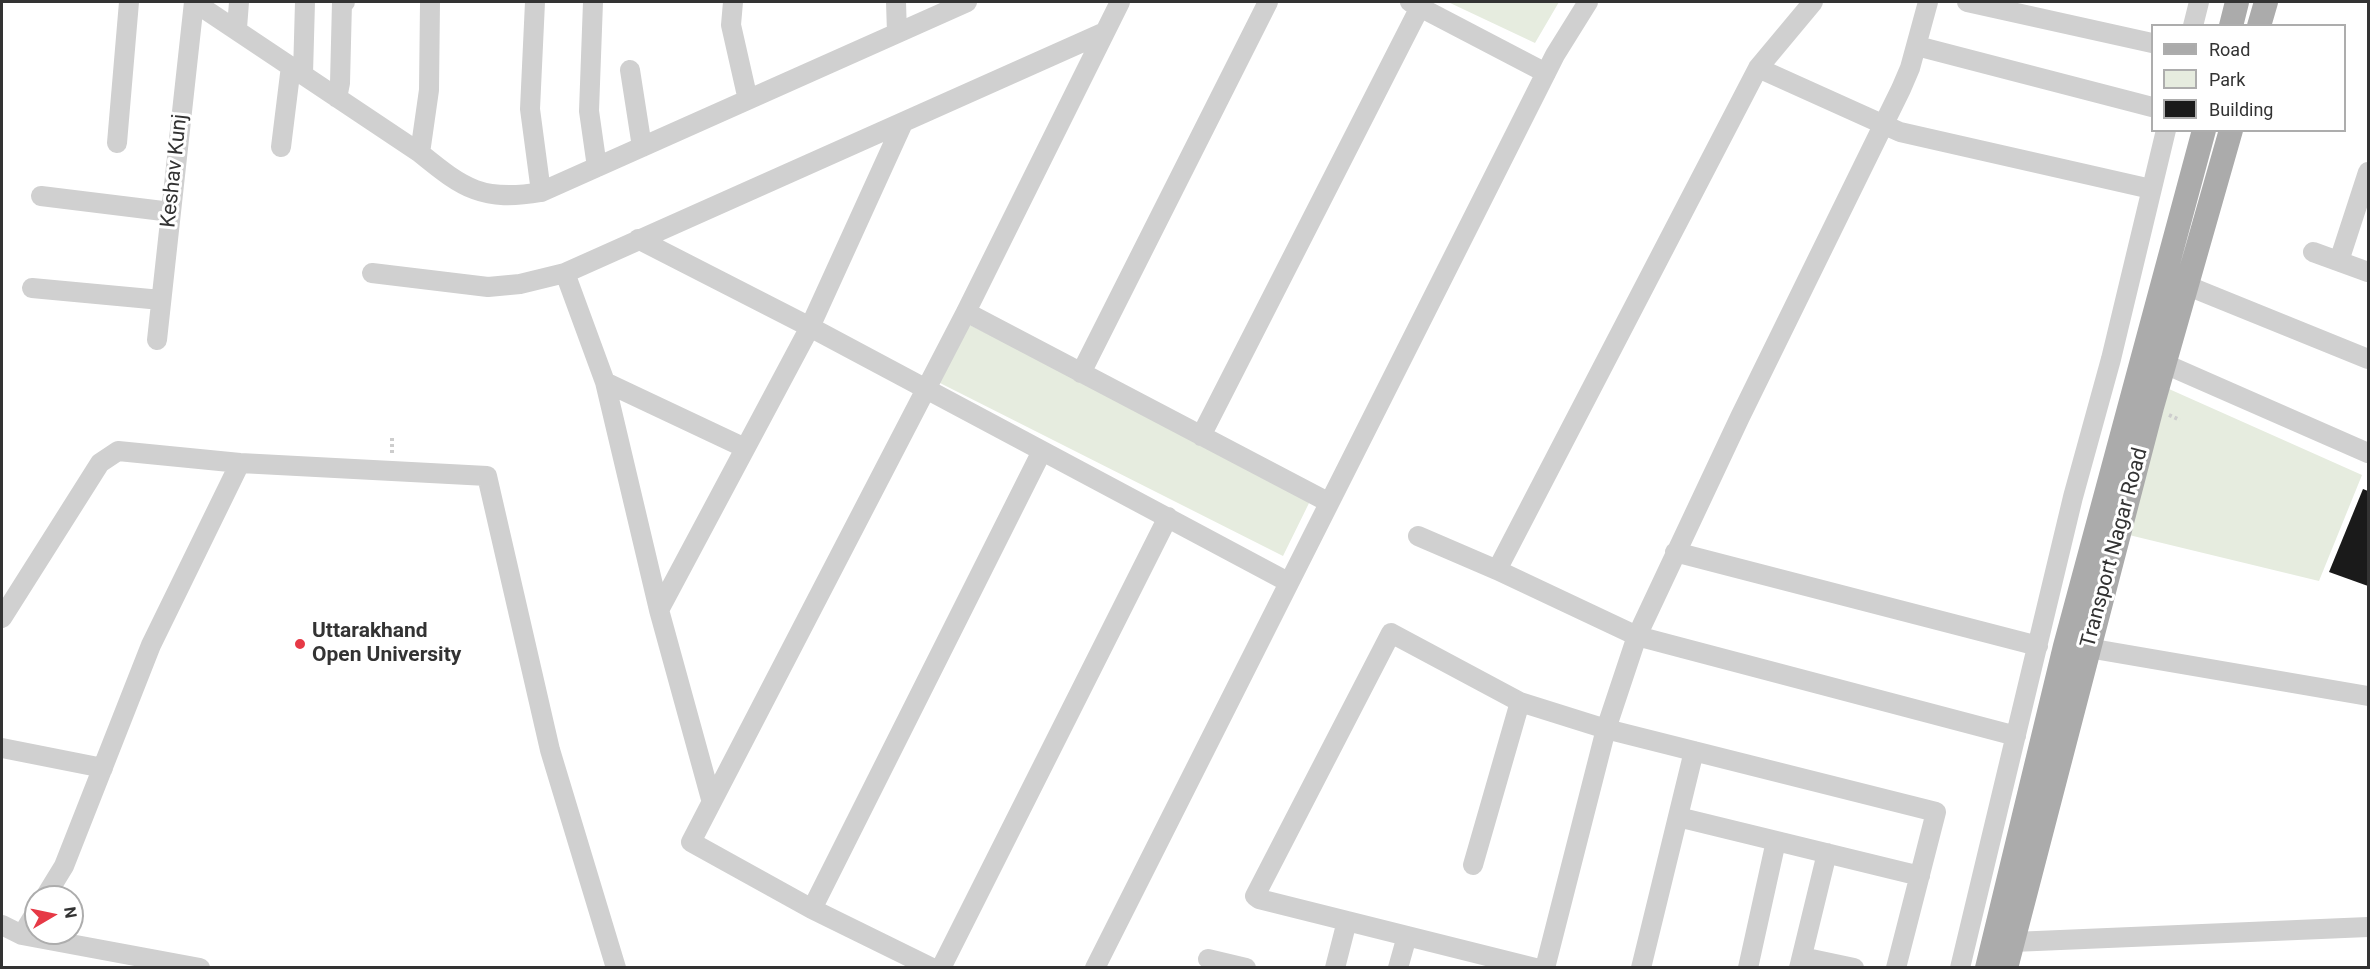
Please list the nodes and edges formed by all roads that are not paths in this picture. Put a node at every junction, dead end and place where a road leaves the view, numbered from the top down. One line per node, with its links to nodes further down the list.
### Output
1 (129, 2): 42 (street)
2 (194, 2): 25 (street); 51 (street, Keshav Kunj)
3 (239, 2): 25 (street)
4 (306, 2): 31 (street)
5 (345, 2): 34 (street)
6 (430, 2): 45 (street)
7 (535, 2): 49 (street)
8 (593, 2): 46 (street)
9 (733, 2): 35 (street)
10 (896, 2): 27 (street)
11 (967, 2): 27 (street)
12 (1120, 2): 26 (street)
13 (1268, 2): 67 (street)
14 (1588, 2): 33 (street)
15 (1812, 2): 30 (street)
16 (1928, 2): 29 (street)
17 (1967, 2): 28 (street)
18 (2199, 2): 22 (street)
19 (2237, 2): 23 (main road)
20 (2266, 2): 24 (main road)
21 (1414, 4): 33 (street); 71 (street)
22 (2194, 24)
23 (2232, 24)
24 (2260, 24)
25 (237, 28): 31 (street)
26 (1105, 32): 37 (street); 62 (street)
27 (897, 33): 35 (street)
28 (2151, 43)
29 (1917, 46): 36 (street); 38 (street)
30 (1758, 68): 38 (street); 80 (street)
31 (297, 70): 34 (street); 43 (street)
32 (630, 70): 44 (street)
33 (1546, 73): 76 (street)
34 (337, 98): 45 (street)
35 (748, 100): 44 (street)
36 (2151, 107)
37 (902, 125): 53 (street); 63 (street)
38 (1884, 125): 48 (street); 79 (street)
39 (2165, 132): 48 (street)
40 (2204, 132): 59 (main road, Transport Nagar Road)
41 (2230, 132): 59 (main road, Transport Nagar Road)
42 (117, 143)
43 (281, 147)
44 (642, 147): 46 (street)
45 (420, 153): 49 (street)
46 (597, 167): 49 (street)
47 (2368, 172): 52 (street)
48 (2151, 189): 85 (street)
49 (541, 192)
50 (41, 196): 51 (street)
51 (171, 212): 61 (street, Keshav Kunj)
52 (2362, 212): 55 (street)
53 (638, 239): 58 (street); 63 (street)
54 (2313, 252): 55 (street)
55 (2338, 261): 56 (street)
56 (2368, 272)
57 (372, 273): 58 (street)
58 (565, 273): 68 (street)
59 (2177, 282): 65 (street); 66 (main road, Transport Nagar Road); 70 (main road, Transport Nagar Road)
60 (32, 288): 61 (street)
61 (161, 300): 64 (street, Keshav Kunj)
62 (966, 312): 67 (street); 69 (street)
63 (810, 327): 69 (street); 72 (street)
64 (157, 340)
65 (2368, 359)
66 (2165, 364): 70 (main road, Transport Nagar Road); 74 (street)
67 (1081, 373): 71 (street)
68 (605, 382): 72 (street); 82 (street)
69 (926, 389): 73 (street); 94 (street)
70 (2136, 427): 86 (main road, Transport Nagar Road); 126 (main road, Transport Nagar Road)
71 (1202, 436): 76 (street)
72 (745, 448): 82 (street)
73 (1042, 451): 77 (street); 101 (street)
74 (2368, 453)
75 (240, 463): 83 (street); 93 (street); 112 (street)
76 (1328, 502): 81 (street)
77 (1168, 517): 81 (street); 114 (street)
78 (1418, 536): 80 (street)
79 (1676, 552): 84 (street); 85 (street)
80 (1497, 570): 84 (street)
81 (1288, 582): 115 (street)
82 (659, 610): 94 (street)
83 (2, 618)
84 (1637, 636): 89 (street); 90 (street)
85 (2038, 646): 90 (street)
86 (2088, 648): 87 (street); 108 (main road, Transport Nagar Road)
87 (2368, 696)
88 (1520, 702): 89 (street); 98 (street); 102 (street)
89 (1606, 729): 92 (street); 120 (street)
90 (2016, 736): 125 (street)
91 (2, 748): 93 (street)
92 (1694, 751): 95 (street); 99 (street)
93 (103, 768): 100 (street)
94 (711, 799): 101 (street)
95 (1678, 817): 96 (street); 121 (street)
96 (1776, 841): 97 (street); 122 (street)
97 (1827, 853): 99 (street); 110 (street)
98 (1473, 865)
99 (1920, 876): 124 (street)
100 (52, 885)
101 (812, 909): 113 (street)
102 (1347, 921): 107 (street); 117 (street)
103 (2, 925): 106 (street)
104 (2368, 927): 108 (street)
105 (24, 932): 106 (street)
106 (22, 935): 111 (street)
107 (1407, 936): 118 (street); 119 (street)
108 (2013, 942): 127 (main road, Transport Nagar Road)
109 (1208, 959): 116 (street)
110 (1800, 962): 123 (street)
111 (200, 968)
112 (616, 968)
113 (932, 968)
114 (941, 968)
115 (1095, 968)
116 (1246, 968)
117 (1335, 968)
118 (1398, 968)
119 (1535, 968)
120 (1545, 968)
121 (1641, 968)
122 (1748, 968)
123 (1854, 968)
124 (1896, 968)
125 (1960, 968)
126 (1987, 968)
127 (2006, 968)

